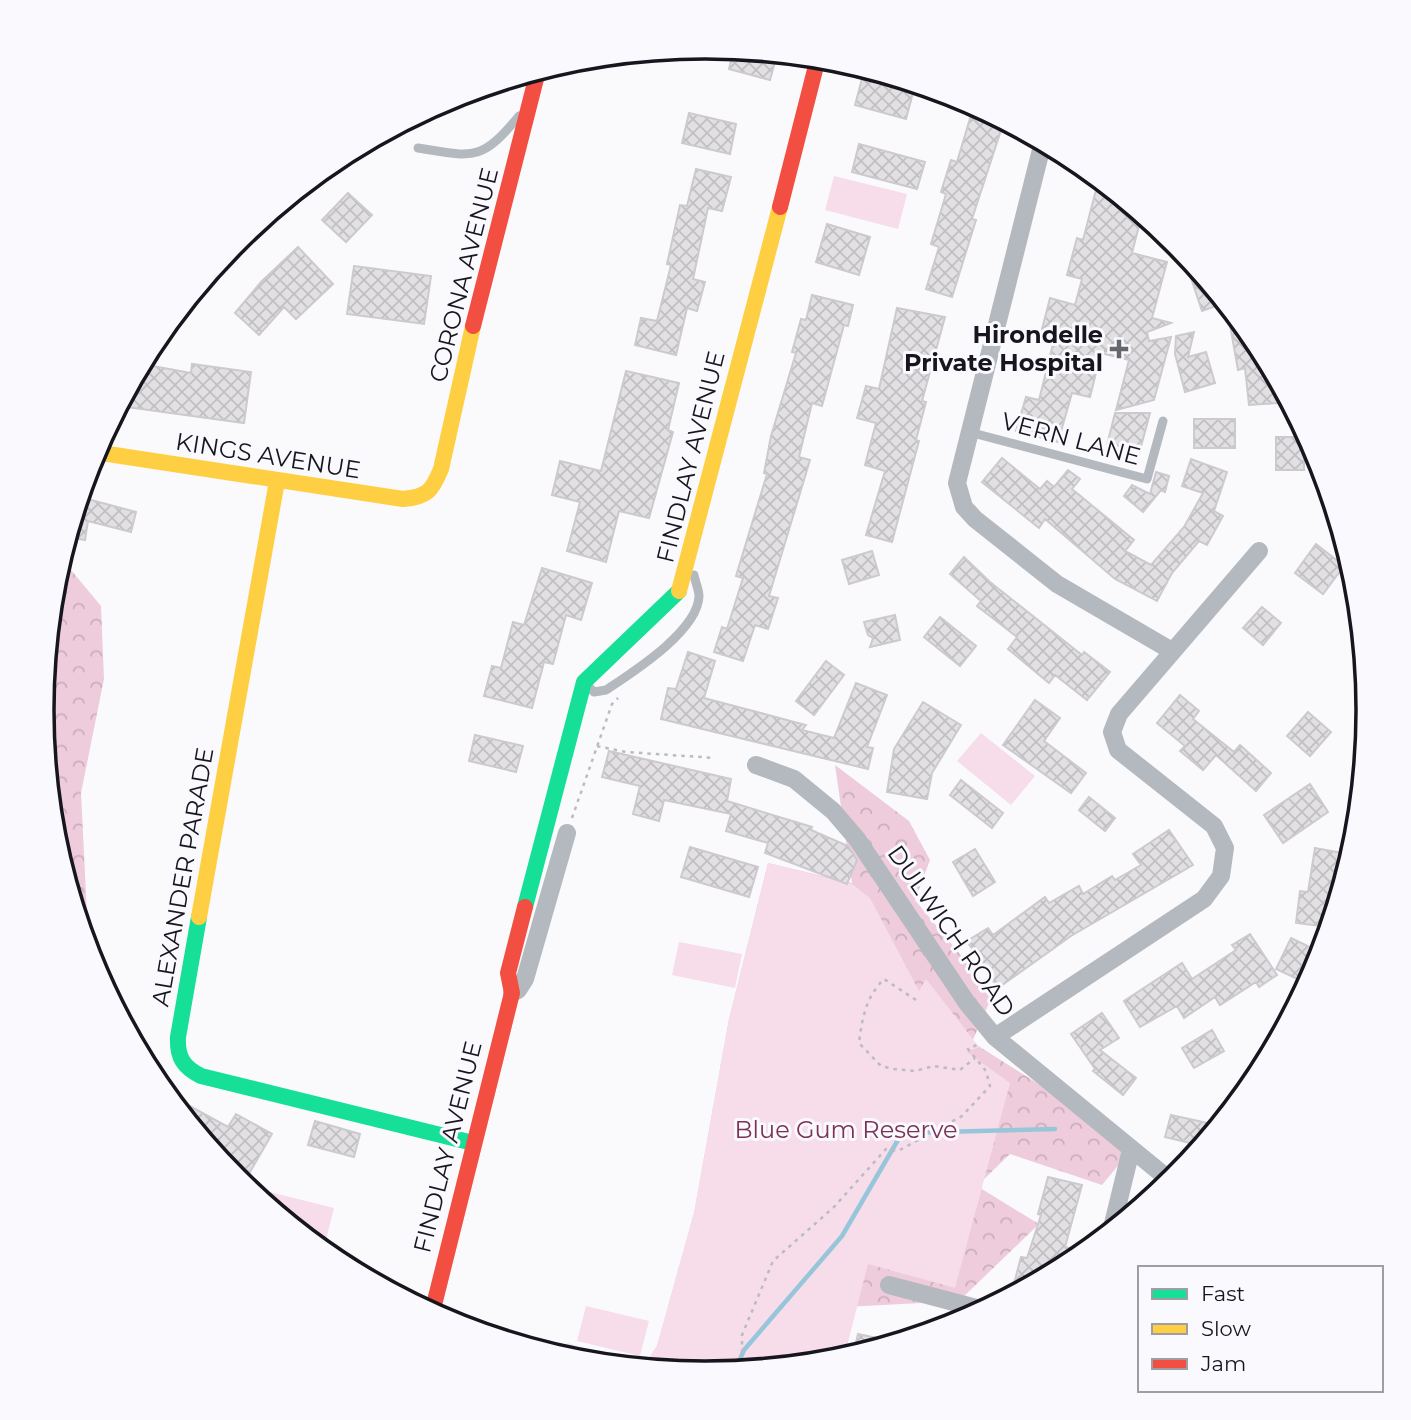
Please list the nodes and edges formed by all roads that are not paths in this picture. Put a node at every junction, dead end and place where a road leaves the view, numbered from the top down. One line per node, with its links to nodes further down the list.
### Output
1 (815, 68): 12 (street, FINDLAY AVENUE)
2 (536, 81): 3 (street, CORONA AVENUE)
3 (532, 100): 4 (lane); 10 (street, CORONA AVENUE)
4 (418, 148)
5 (1040, 152): 7 (street)
6 (1163, 421): 7 (lane, VERN LANE)
7 (969, 432): 13 (street)
8 (107, 454): 9 (street, KINGS AVENUE)
9 (277, 481): 10 (street, KINGS AVENUE); 19 (street, ALEXANDER PARADE)
10 (432, 490)
11 (1259, 551): 13 (street)
12 (691, 564): 14 (street, FINDLAY AVENUE); 14 (lane)
13 (1172, 651): 18 (street)
14 (584, 682): 17 (street, FINDLAY AVENUE)
15 (756, 765): 18 (street, DULWICH ROAD)
16 (567, 833): 17 (street, FINDLAY AVENUE)
17 (512, 993): 19 (street, FINDLAY AVENUE)
18 (995, 1037): 20 (street, DULWICH ROAD)
19 (473, 1143): 24 (street, FINDLAY AVENUE)
20 (1131, 1150): 21 (street, DULWICH ROAD); 22 (street)
21 (1162, 1174)
22 (1115, 1217)
23 (889, 1285): 25 (street)
24 (434, 1302)
25 (968, 1306)

